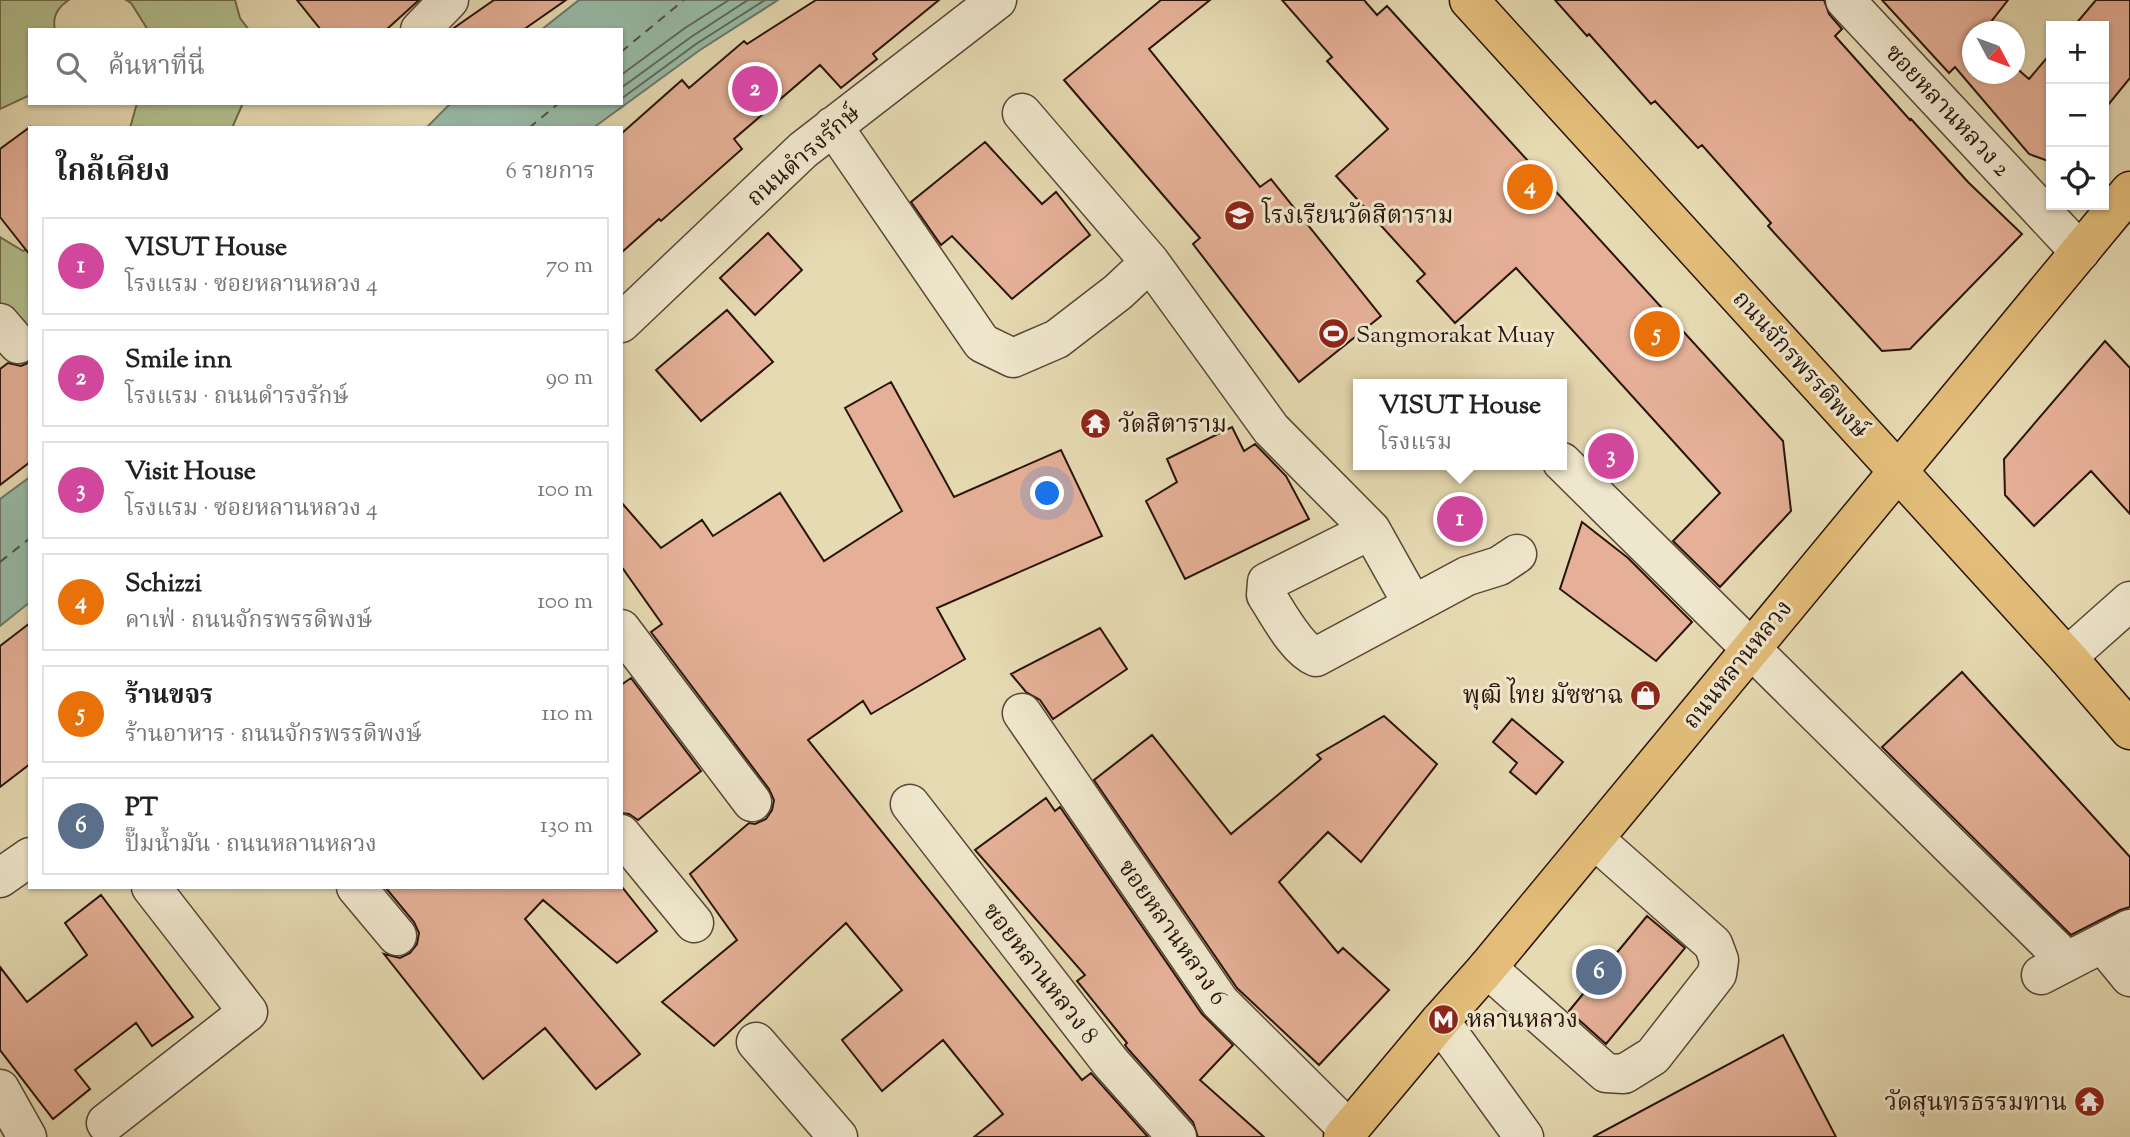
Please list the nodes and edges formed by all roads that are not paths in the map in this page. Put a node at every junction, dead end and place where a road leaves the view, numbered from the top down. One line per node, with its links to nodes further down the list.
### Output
1 (449, 0): 5 (street)
2 (997, 0): 7 (street, ถนนดำรงรักษ์)
3 (1469, 0): 13 (main road, ถนนจักรพรรดิพงษ์)
4 (1845, 0): 9 (street, ซอยหลานหลวง 2)
5 (422, 28)
6 (1023, 113): 10 (street)
7 (833, 126): 10 (street); 11 (street, ถนนดำรงรักษ์)
8 (2130, 191): 9 (main road, ถนนหลานหลวง)
9 (2080, 252): 13 (main road, ถนนหลานหลวง)
10 (1150, 262): 14 (street)
11 (623, 321)
12 (1567, 467): 19 (street)
13 (1899, 471): 19 (main road, ถนนหลานหลวง); 20 (main road, ถนนจักรพรรดิพงษ์)
14 (1371, 530): 17 (street); 17 (street)
15 (1517, 554): 17 (street)
16 (2130, 601): 20 (street)
17 (1413, 605)
18 (623, 632): 23 (street)
19 (1751, 647): 26 (main road, ถนนหลานหลวง); 33 (street)
20 (2067, 657): 22 (main road, ถนนจักรพรรดิพงษ์)
21 (1022, 713): 40 (street, ซอยหลานหลวง 6)
22 (2130, 730)
23 (752, 802)
24 (910, 804): 43 (street, ซอยหลานหลวง 8)
25 (623, 836): 31 (street)
26 (1594, 839): 34 (main road, ถนนหลานหลวง); 34 (street)
27 (28, 858): 28 (street)
28 (0, 878)
29 (153, 889): 39 (street)
30 (358, 889): 32 (street)
31 (694, 923)
32 (397, 936)
33 (2117, 936): 35 (street)
34 (1487, 968): 36 (main road, ถนนหลานหลวง)
35 (2130, 977)
36 (1440, 1021): 40 (main road, ถนนหลานหลวง); 44 (street)
37 (756, 1042): 42 (street)
38 (0, 1089): 41 (street)
39 (106, 1124)
40 (1346, 1133)
41 (27, 1137)
42 (838, 1137)
43 (1177, 1137)
44 (1524, 1137)

